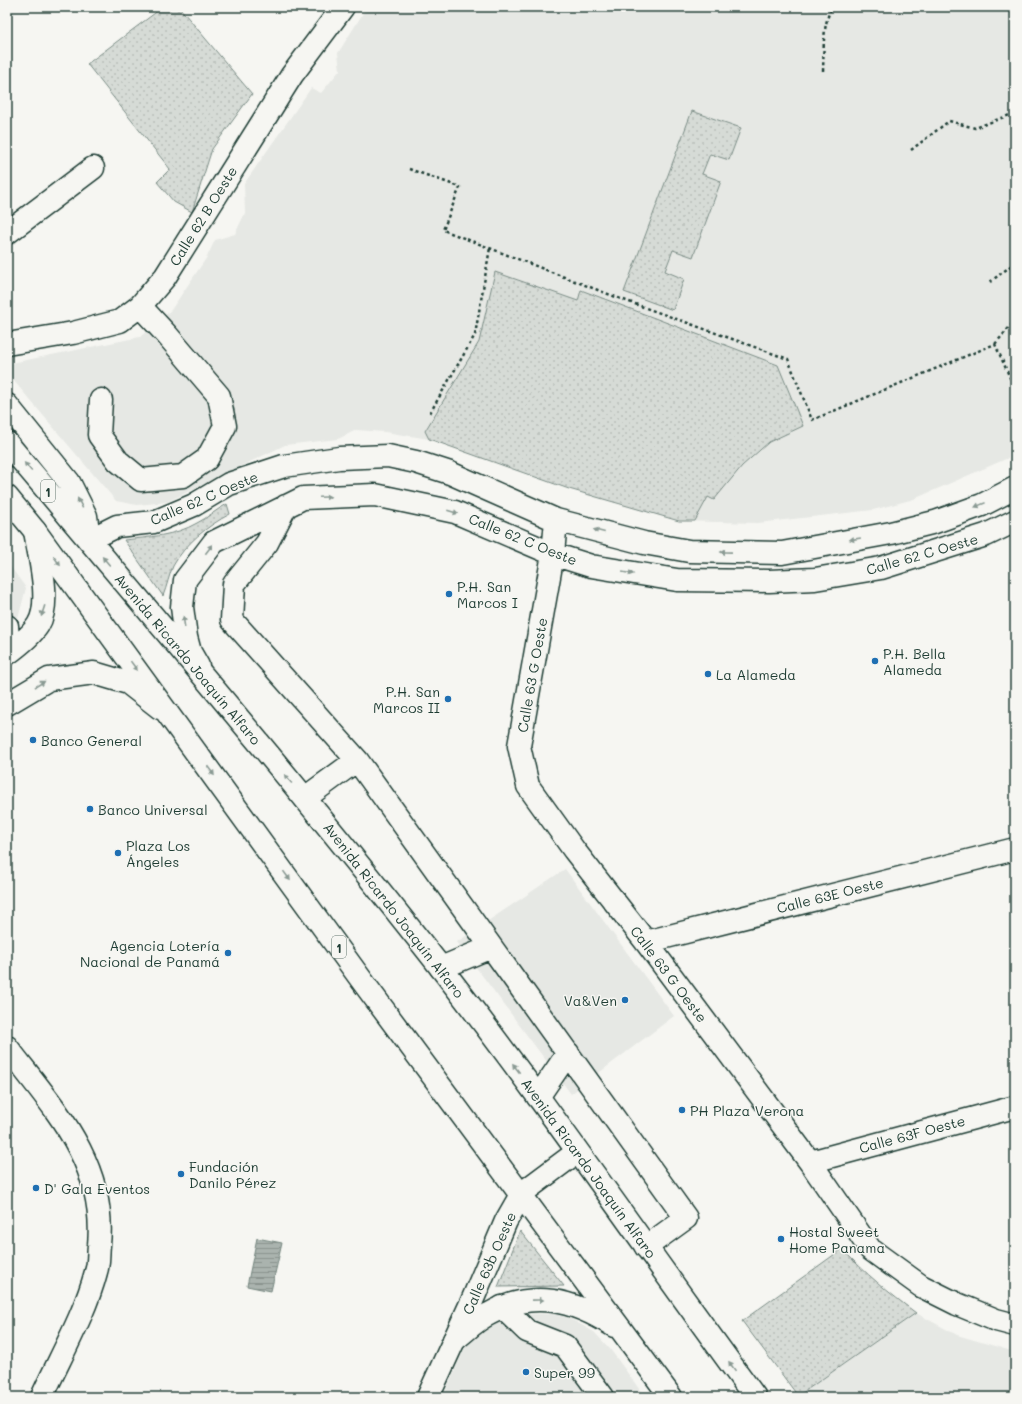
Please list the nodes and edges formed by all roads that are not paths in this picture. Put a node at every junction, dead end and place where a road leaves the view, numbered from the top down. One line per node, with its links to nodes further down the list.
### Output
1 (343, 7): 4 (street, Calle 62 B Oeste)
2 (93, 168): 3 (street)
3 (7, 233)
4 (140, 306): 5 (street, Calle 62 B Oeste); 6 (street)
5 (7, 344)
6 (101, 400)
7 (7, 405): 16 (street, one-way to 7)
8 (7, 443): 16 (street, Avenida Ricardo Joaquín Alfaro / 1, one-way to 8)
9 (1015, 488): 12 (street, Calle 62 C Oeste, one-way to 12)
10 (7, 497): 15 (street, 1)
11 (286, 506): 17 (street, Calle 62 C Oeste, one-way to 17); 20 (street, Calle 62 C Oeste, one-way to 11); 23 (street)
12 (556, 520): 16 (street, Calle 62 C Oeste); 17 (street, Calle 63 G Oeste)
13 (7, 521): 15 (street)
14 (1015, 521): 17 (street, Calle 62 C Oeste, one-way to 14)
15 (35, 531): 19 (street, one-way to 19); 22 (street, 1, one-way to 22)
16 (89, 540): 20 (street, Avenida Ricardo Joaquín Alfaro / 1, one-way to 16)
17 (553, 554): 26 (street, Calle 63 G Oeste)
18 (7, 626): 19 (street)
19 (8, 653)
20 (208, 683): 24 (street, Avenida Ricardo Joaquín Alfaro / 1, one-way to 20)
21 (7, 704): 22 (street, one-way to 22)
22 (172, 717): 35 (street, 1, one-way to 35)
23 (357, 760): 24 (street); 27 (street)
24 (305, 798): 28 (street, Avenida Ricardo Joaquín Alfaro / 1)
25 (1015, 849): 26 (street, Calle 63E Oeste)
26 (646, 942): 34 (street, Calle 63 G Oeste)
27 (491, 947): 28 (street); 30 (street)
28 (441, 968): 31 (street, Avenida Ricardo Joaquín Alfaro / 1, one-way to 28)
29 (7, 1047): 41 (street)
30 (568, 1053): 31 (street); 36 (street)
31 (538, 1098): 33 (street, Avenida Ricardo Joaquín Alfaro / 1)
32 (1015, 1107): 34 (street, Calle 63F Oeste)
33 (577, 1152): 35 (street, Calle 63b Oeste); 36 (street, Avenida Ricardo Joaquín Alfaro / 1)
34 (810, 1162): 38 (street, Calle 63 G Oeste)
35 (522, 1193): 39 (street, 1); 40 (street, Calle 63b Oeste)
36 (646, 1247): 45 (street, Avenida Ricardo Joaquín Alfaro / 1, one-way to 36)
37 (502, 1307): 39 (street, one-way to 39); 40 (street); 43 (street)
38 (1015, 1325)
39 (622, 1331): 44 (street, 1)
40 (454, 1340): 42 (street, Calle 63b Oeste)
41 (42, 1397)
42 (428, 1397)
43 (603, 1397)
44 (671, 1397)
45 (755, 1397)

